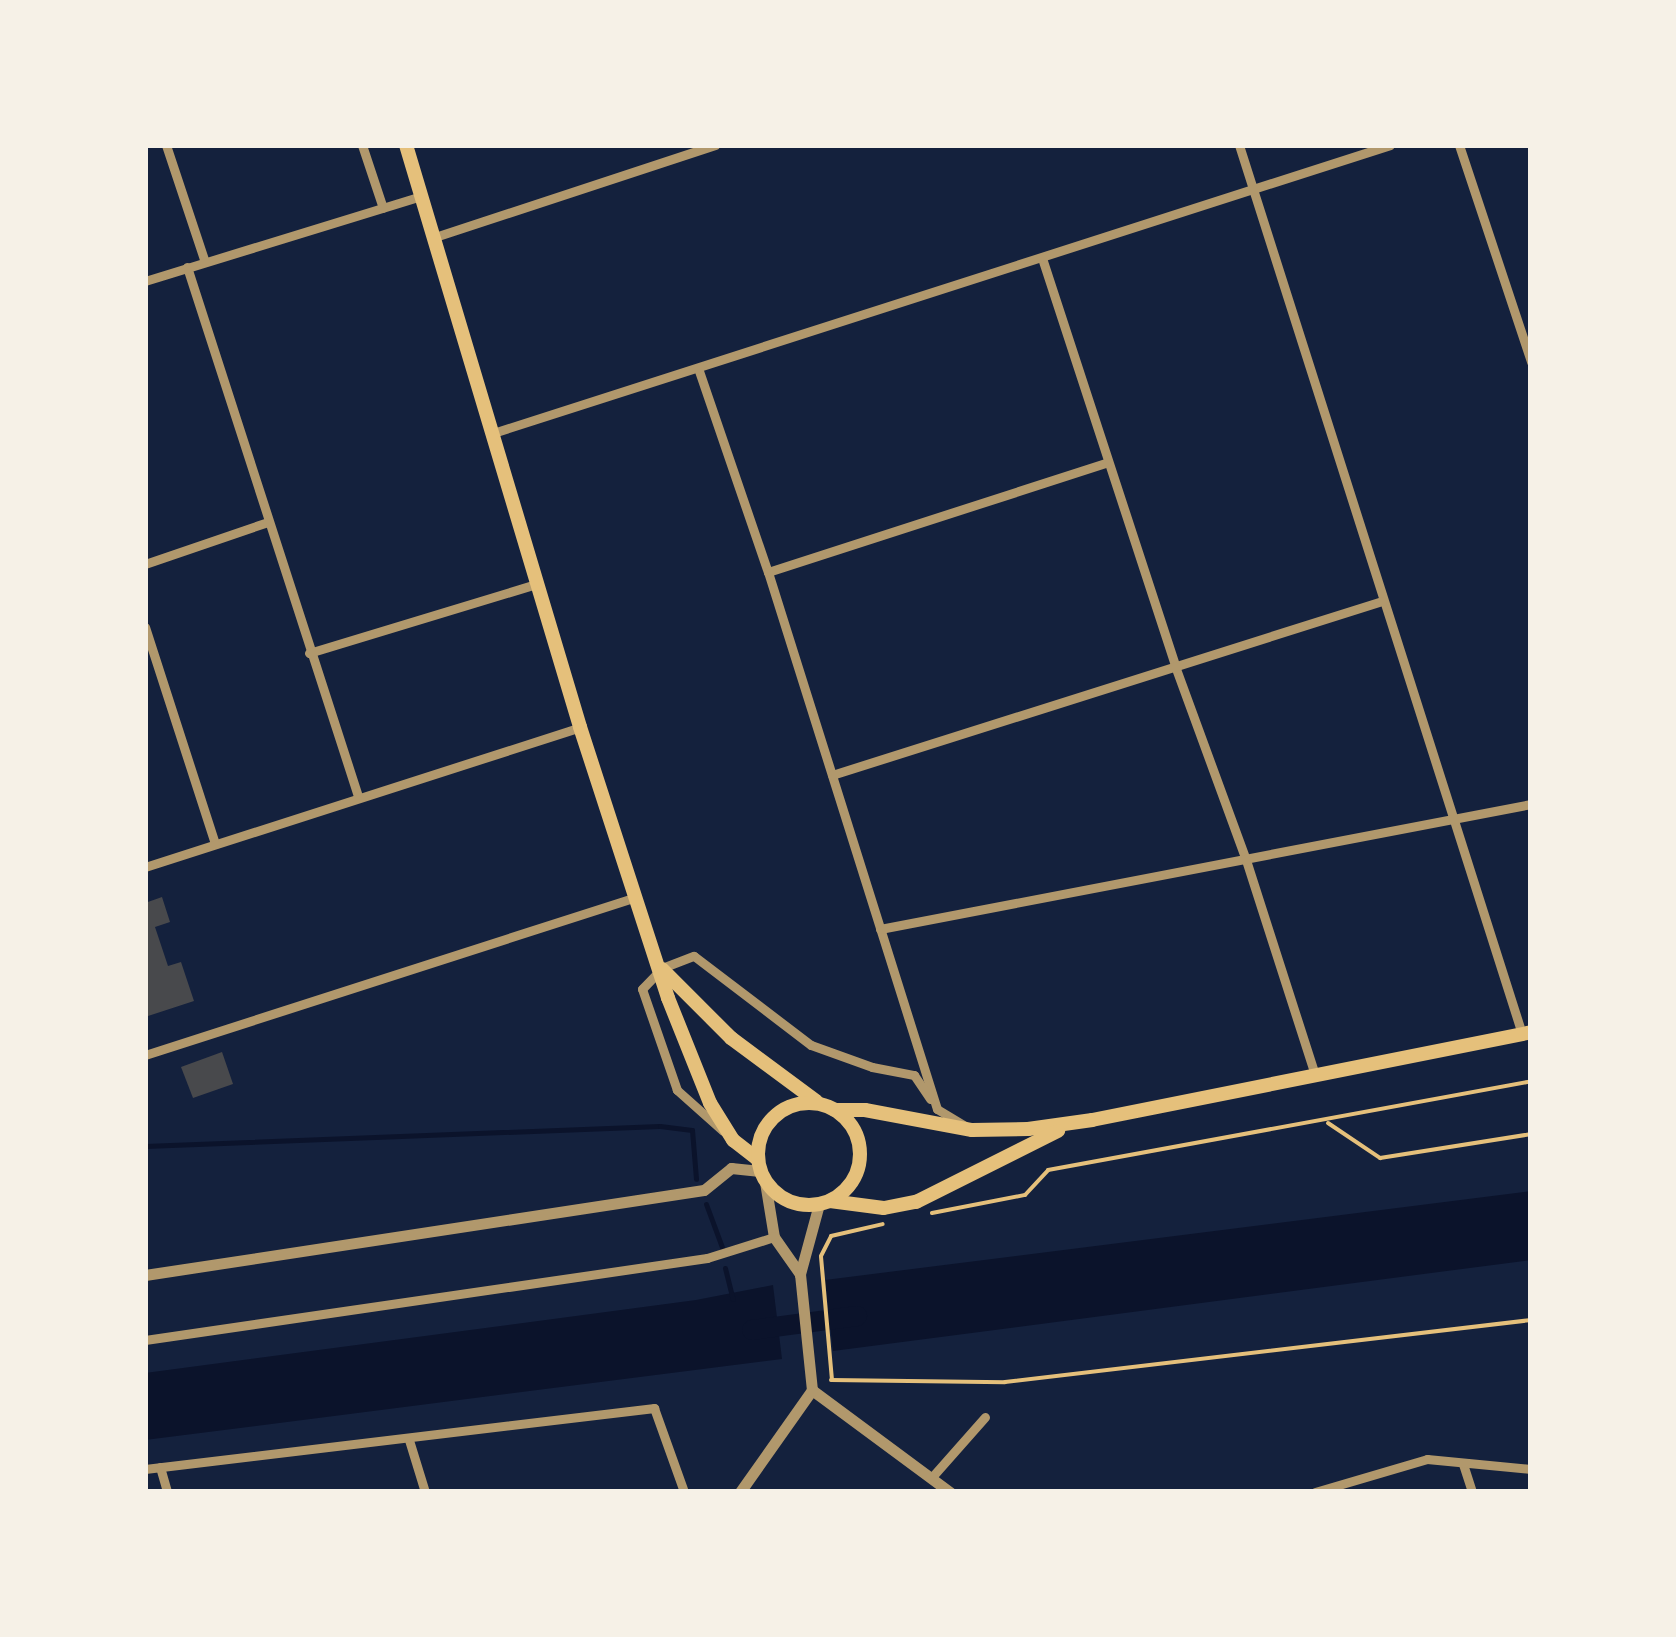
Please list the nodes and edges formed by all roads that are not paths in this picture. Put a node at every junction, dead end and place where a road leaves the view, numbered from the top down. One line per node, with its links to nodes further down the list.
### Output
1 (166, 145): 13 (street)
2 (362, 145): 10 (street)
3 (406, 145): 9 (main road)
4 (714, 145): 11 (street)
5 (1240, 145): 8 (street)
6 (1390, 145): 8 (street)
7 (1459, 145): 16 (street)
8 (1251, 188): 12 (street); 24 (street)
9 (422, 196): 10 (street); 11 (main road)
10 (383, 208): 13 (street)
11 (436, 237): 18 (main road)
12 (1042, 258): 17 (street); 19 (street)
13 (205, 262): 14 (street)
14 (187, 267): 15 (street); 20 (street)
15 (145, 281)
16 (1531, 362)
17 (698, 368): 18 (street); 22 (street)
18 (490, 434): 23 (main road)
19 (1108, 462): 22 (street); 27 (street)
20 (268, 522): 21 (street); 26 (street)
21 (145, 564)
22 (768, 572): 29 (street)
23 (536, 584): 26 (street); 28 (main road)
24 (1382, 601): 27 (street); 32 (street)
25 (145, 627): 33 (street)
26 (309, 653): 30 (street)
27 (1174, 666): 29 (street); 34 (street)
28 (580, 727): 30 (street); 36 (main road)
29 (832, 775): 37 (street)
30 (358, 796): 33 (street)
31 (1531, 804): 32 (street)
32 (1454, 817): 34 (street); 39 (street)
33 (214, 844): 35 (street)
34 (1246, 860): 37 (street); 41 (street)
35 (145, 866)
36 (636, 897): 38 (main road); 40 (street)
37 (880, 929): 43 (street)
38 (662, 968): 42 (main road); 43 (street); 46 (main road); 46 (street)
39 (1526, 1033): 41 (main road)
40 (145, 1055)
41 (1314, 1075): 44 (main road)
42 (827, 1107): 45 (main road); 47 (main road); 48 (main road)
43 (937, 1109): 45 (street)
44 (1092, 1120): 45 (main road); 48 (main road)
45 (972, 1130)
46 (733, 1140): 47 (main road)
47 (761, 1171): 48 (main road); 49 (street); 51 (street)
48 (825, 1202): 50 (street)
49 (774, 1237): 50 (street); 52 (street)
50 (800, 1274): 53 (street)
51 (145, 1275)
52 (145, 1340)
53 (811, 1385): 60 (street); 64 (street)
54 (985, 1417): 60 (street)
55 (409, 1440): 57 (street); 62 (street); 63 (street)
56 (1463, 1464): 59 (street); 66 (street); 67 (street)
57 (160, 1467): 58 (street); 61 (street)
58 (145, 1469)
59 (1531, 1469)
60 (932, 1477): 65 (street)
61 (166, 1492)
62 (426, 1492)
63 (684, 1492)
64 (740, 1492)
65 (950, 1492)
66 (1315, 1492)
67 (1472, 1492)

